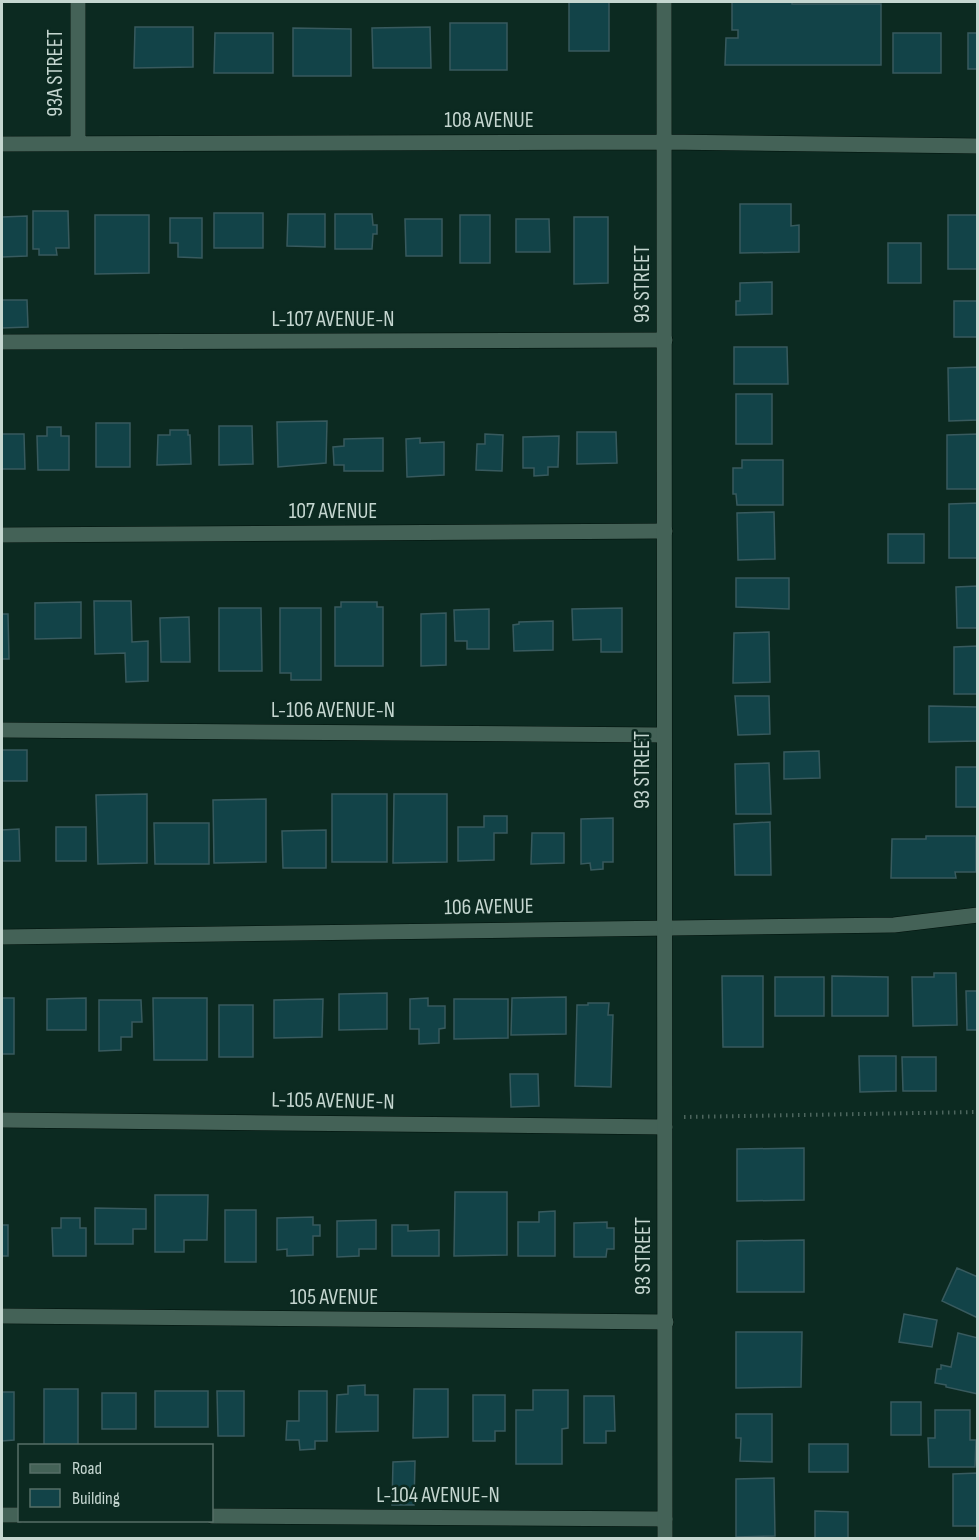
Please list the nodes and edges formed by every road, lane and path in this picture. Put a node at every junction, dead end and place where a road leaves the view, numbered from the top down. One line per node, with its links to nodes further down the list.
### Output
1 (78, 2): 5 (street, 93A STREET)
2 (664, 2): 3 (street, 93 STREET)
3 (664, 142): 5 (street, 108 AVENUE); 6 (street, 108 AVENUE); 7 (street, 93 STREET)
4 (2, 144): 5 (street, 108 AVENUE)
5 (78, 144)
6 (978, 146)
7 (665, 340): 8 (street, L-107 AVENUE-N); 9 (street, 93 STREET)
8 (2, 342)
9 (665, 531): 10 (street, 107 AVENUE); 12 (street, 93 STREET)
10 (2, 535)
11 (2, 730): 12 (street, L-106 AVENUE-N)
12 (664, 735): 14 (street, 93 STREET)
13 (978, 915): 14 (street, 106 AVENUE)
14 (664, 927): 15 (street, 106 AVENUE); 18 (street, 93 STREET)
15 (2, 937)
16 (978, 1112): 18 (path)
17 (2, 1120): 18 (street, L-105 AVENUE-N)
18 (665, 1122): 20 (street, 93 STREET)
19 (2, 1316): 20 (street, 105 AVENUE)
20 (666, 1322): 24 (street, 93 STREET)
21 (2, 1515): 22 (street)
22 (18, 1515)
23 (213, 1516): 24 (street, L-104 AVENUE-N)
24 (665, 1519): 25 (street, 93 STREET)
25 (665, 1539)

